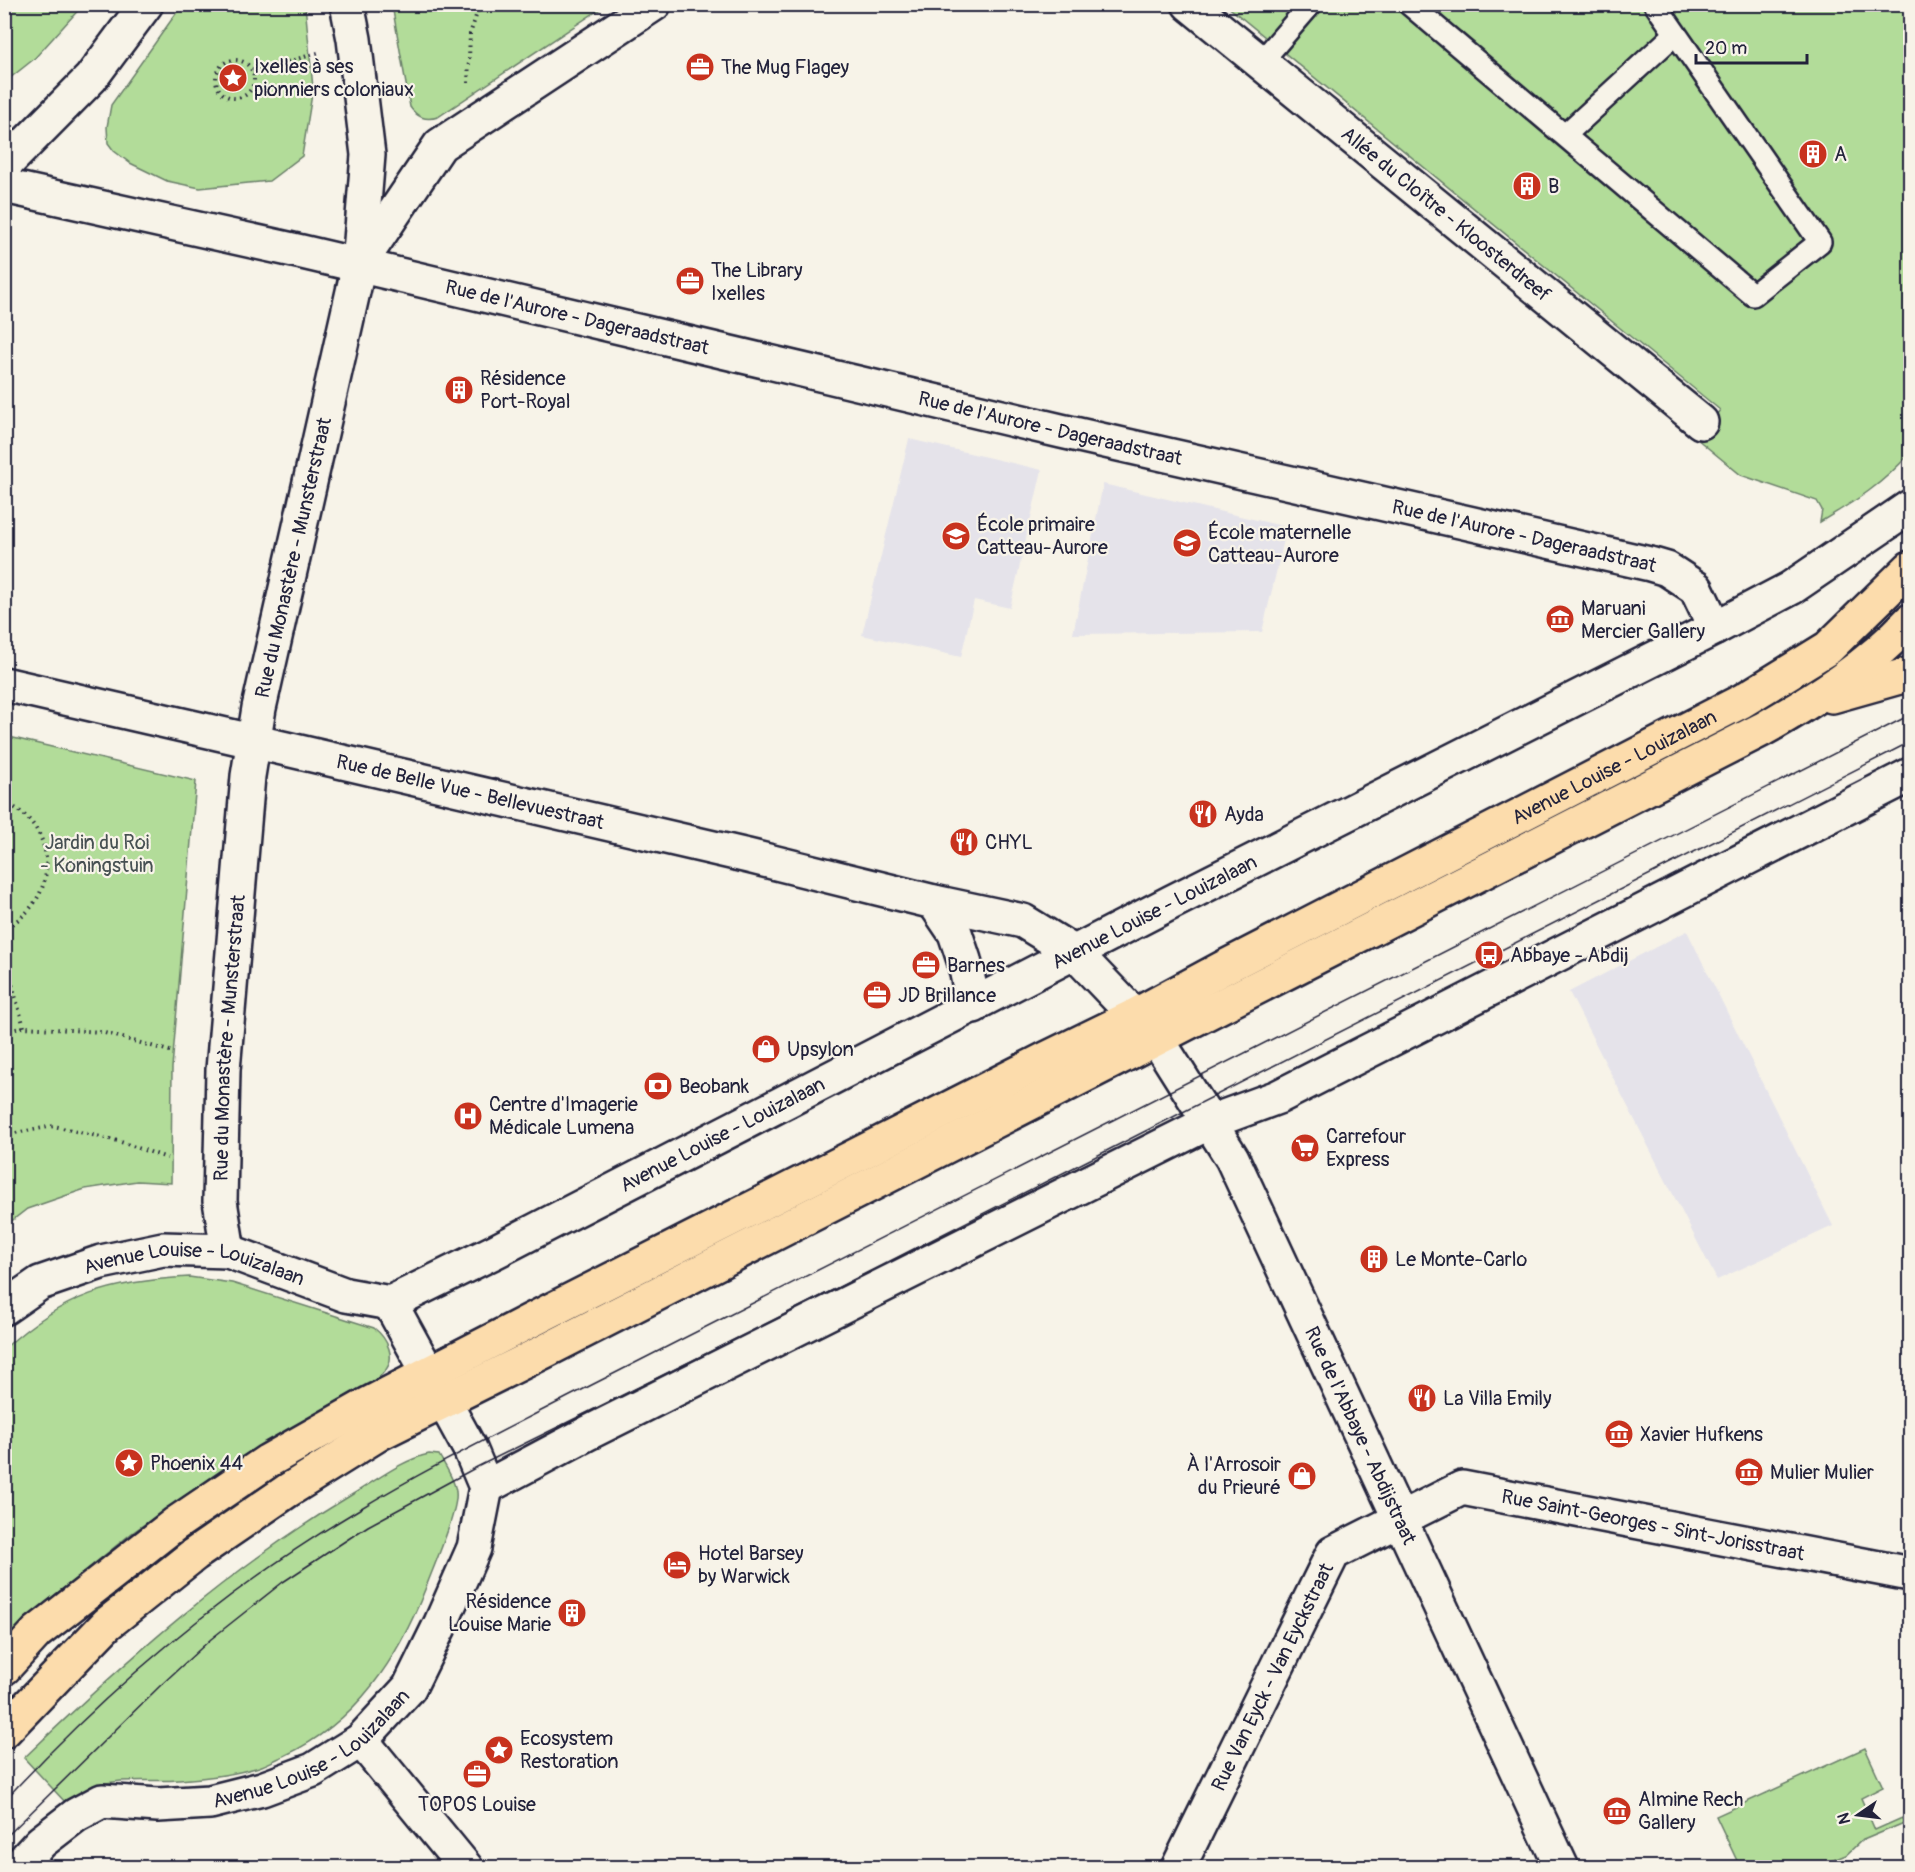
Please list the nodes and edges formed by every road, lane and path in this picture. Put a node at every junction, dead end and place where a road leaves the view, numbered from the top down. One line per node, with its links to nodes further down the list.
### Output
1 (146, 4): 17 (street)
2 (347, 4): 11 (street)
3 (354, 4): 11 (street)
4 (480, 4): 15 (path)
5 (654, 4): 19 (street, Rue du Monastère - Munsterstraat)
6 (1189, 4): 13 (street, Allée du Cloître - Kloosterdreef)
7 (1311, 4): 13 (lane)
8 (1409, 4): 16 (lane)
9 (1655, 4): 10 (lane)
10 (1675, 34): 16 (lane); 16 (lane)
11 (354, 39): 19 (street)
12 (321, 52): 14 (path)
13 (1261, 62): 20 (street, Allée du Cloître - Kloosterdreef)
14 (253, 72): 14 (path)
15 (468, 92)
16 (1565, 135)
17 (4, 166)
18 (4, 186): 19 (street, Rue de l'Aurore - Dageraadstraat)
19 (358, 265): 24 (street, Rue de l'Aurore - Dageraadstraat); 28 (street, Rue du Monastère - Munsterstraat)
20 (1701, 422)
21 (1911, 507): 24 (street, Avenue Louise - Louizalaan)
22 (1911, 568): 36 (highway, Avenue Louise - Louizalaan)
23 (1911, 621): 27 (highway, Avenue Louise - Louizalaan)
24 (1715, 628): 33 (street, Avenue Louise - Louizalaan)
25 (1911, 674): 27 (highway)
26 (4, 684): 28 (street, Rue de Belle Vue - Bellevuestraat)
27 (1807, 704): 39 (highway, Avenue Louise - Louizalaan)
28 (252, 741): 31 (street, Rue de Belle Vue - Bellevuestraat); 44 (street, Rue du Monastère - Munsterstraat)
29 (1911, 775): 41 (street)
30 (4, 802): 32 (path)
31 (933, 902): 33 (street, Rue de Belle Vue - Bellevuestraat); 35 (street)
32 (4, 928)
33 (1075, 953): 35 (street, Avenue Louise - Louizalaan); 36 (street, Rue de Belle Vue - Bellevuestraat)
34 (4, 956): 37 (path)
35 (974, 1006): 45 (street, Avenue Louise - Louizalaan)
36 (1134, 1016): 39 (street, Rue de l'Abbaye - Abdijstraat); 47 (highway, Avenue Louise - Louizalaan)
37 (24, 1027): 38 (path); 40 (path)
38 (4, 1032)
39 (1157, 1039): 41 (street, Rue de l'Abbaye - Abdijstraat); 47 (highway, Avenue Louise - Louizalaan)
40 (173, 1052)
41 (1210, 1122): 48 (street); 49 (street, Rue de l'Abbaye - Abdijstraat)
42 (4, 1135): 43 (path)
43 (167, 1158)
44 (228, 1251): 45 (street, Avenue Louise - Louizalaan); 46 (street, Avenue Louise - Louizalaan)
45 (390, 1303): 47 (street)
46 (4, 1308)
47 (437, 1387): 48 (street); 51 (highway, Avenue Louise - Louizalaan); 52 (highway, Avenue Louise - Louizalaan)
48 (486, 1486): 53 (street, Avenue Louise - Louizalaan)
49 (1400, 1518): 50 (street, Rue Saint-Georges - Sint-Jorisstraat); 56 (street, Rue Van Eyck - Van Eyckstraat); 57 (street, Rue de l'Abbaye - Abdijstraat)
50 (1911, 1574)
51 (4, 1668)
52 (4, 1731)
53 (361, 1740): 54 (street, Avenue Louise - Louizalaan); 55 (street)
54 (17, 1868)
55 (466, 1868)
56 (1178, 1868)
57 (1562, 1868)

